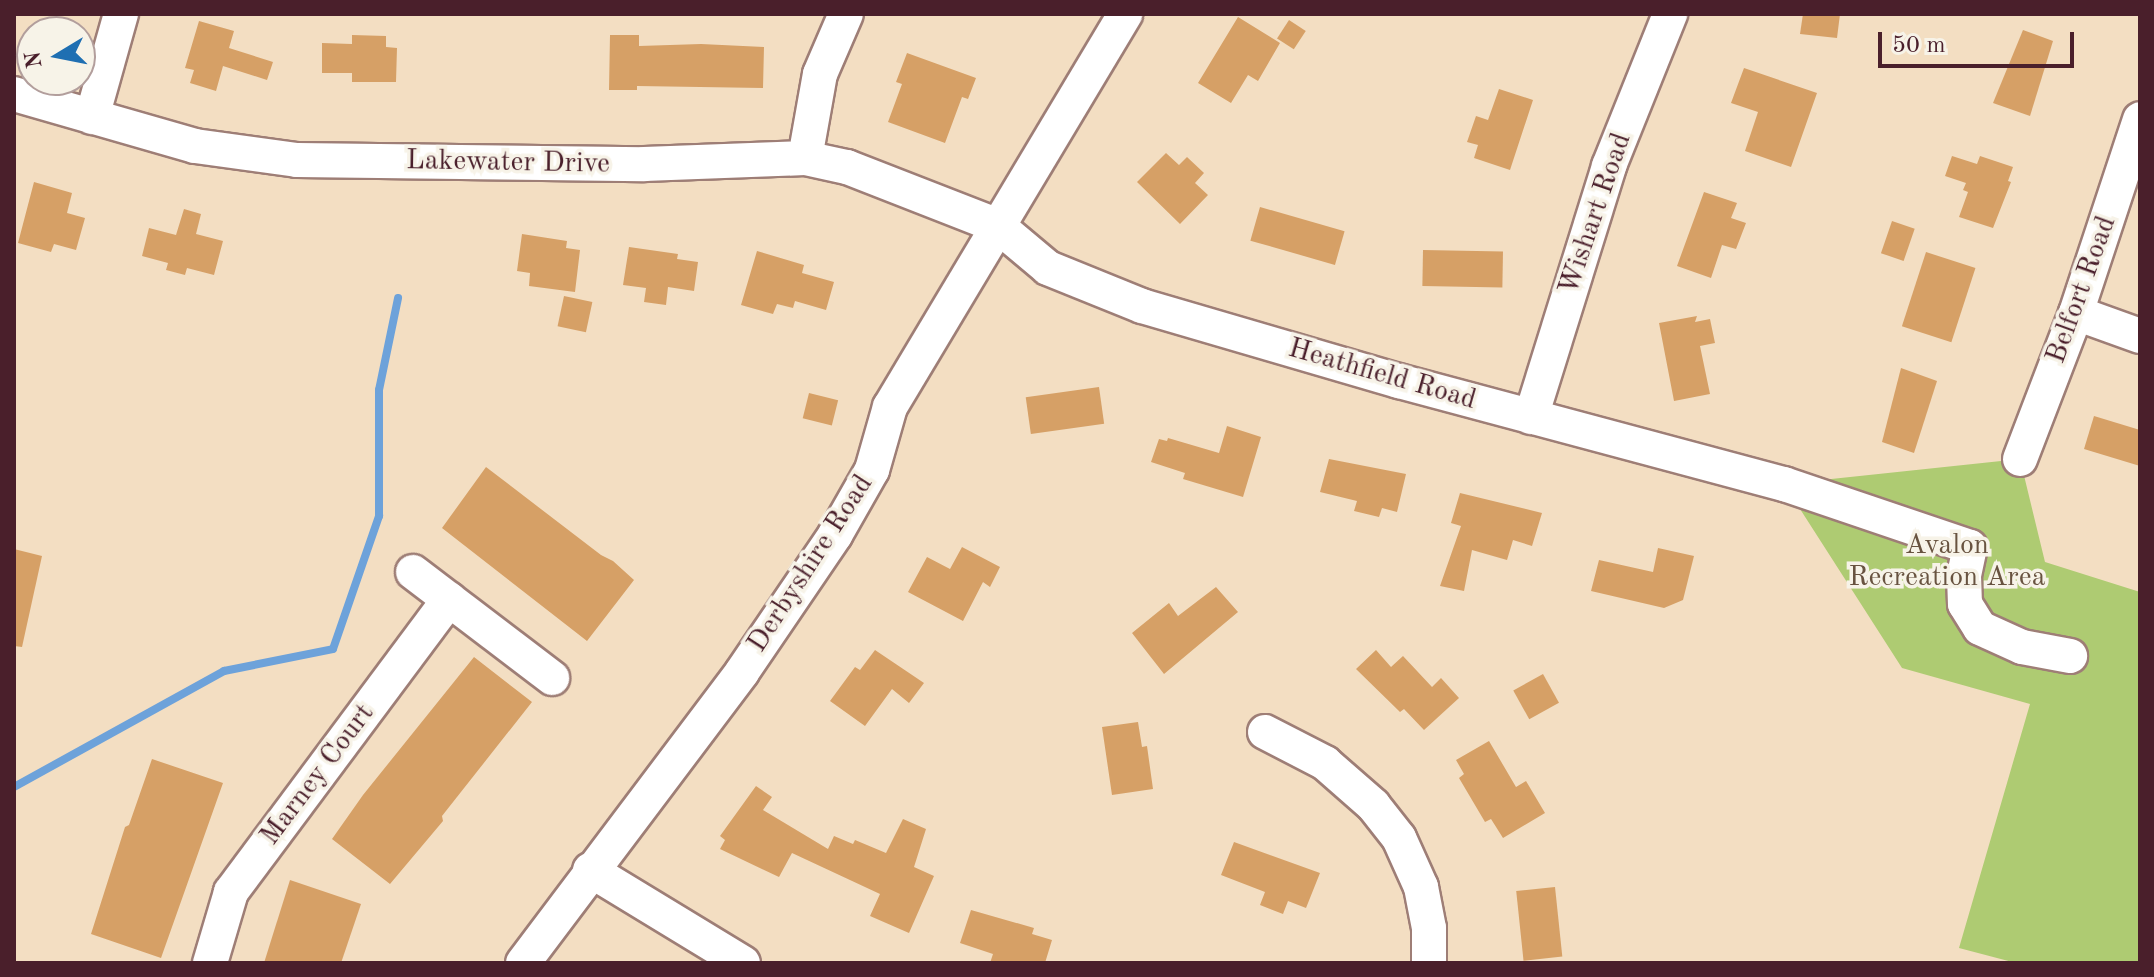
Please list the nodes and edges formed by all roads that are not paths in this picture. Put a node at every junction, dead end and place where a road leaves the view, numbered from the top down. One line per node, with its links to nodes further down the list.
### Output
1 (121, 14): 6 (street)
2 (846, 14): 8 (street)
3 (1125, 14): 9 (street, Derbyshire Road)
4 (1670, 14): 12 (street, Wishart Road)
5 (14, 94): 6 (street, Lakewater Drive)
6 (92, 117): 8 (street, Lakewater Drive)
7 (2140, 119): 10 (street, Belfort Road)
8 (805, 158): 9 (street, Lakewater Drive)
9 (998, 226): 12 (street, Heathfield Road); 19 (street, Derbyshire Road)
10 (2076, 313): 11 (street); 13 (street, Belfort Road)
11 (2140, 336)
12 (1531, 417): 16 (street, Heathfield Road)
13 (2020, 459)
14 (413, 572): 15 (street)
15 (449, 599): 17 (street); 20 (street, Marney Court)
16 (2070, 656)
17 (552, 678)
18 (1265, 732): 23 (street)
19 (590, 870): 21 (street, Derbyshire Road); 22 (street)
20 (210, 963)
21 (523, 963)
22 (743, 963)
23 (1429, 963)

